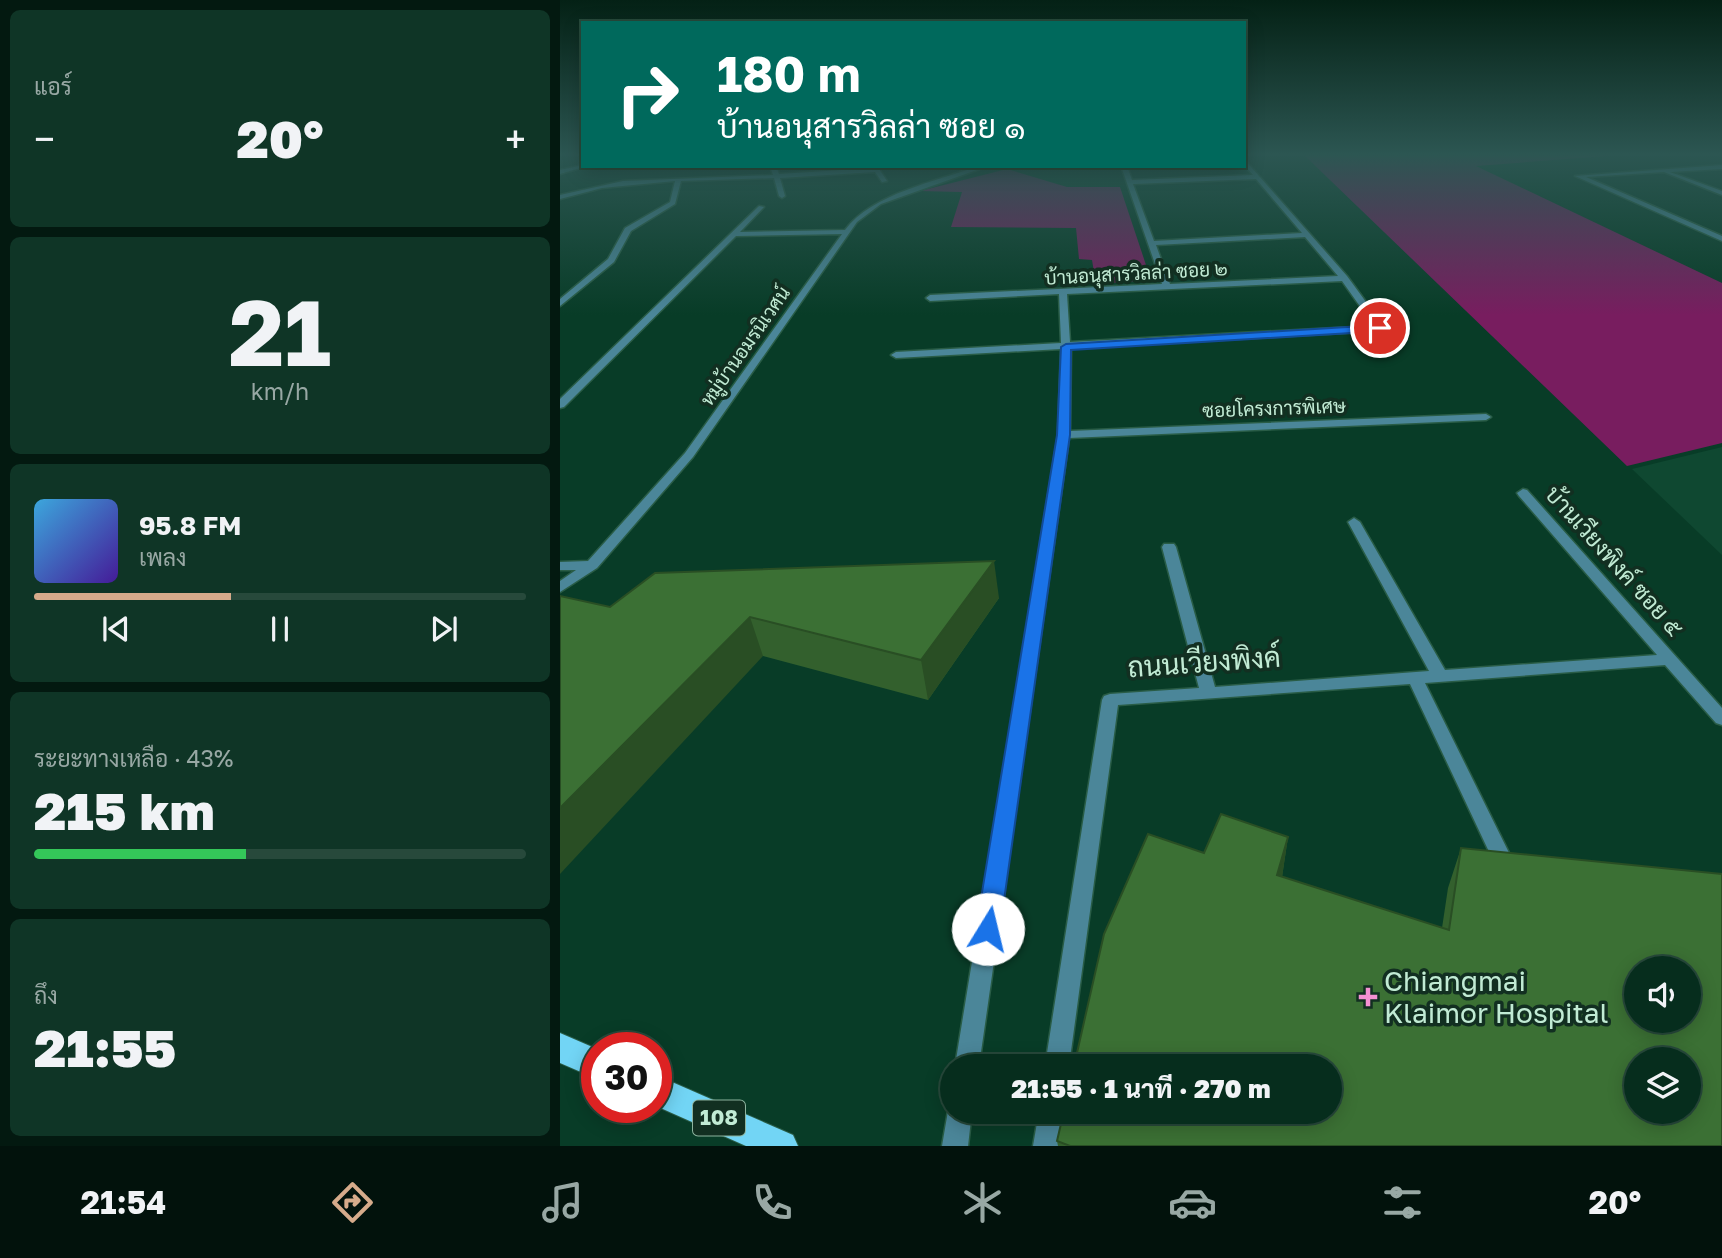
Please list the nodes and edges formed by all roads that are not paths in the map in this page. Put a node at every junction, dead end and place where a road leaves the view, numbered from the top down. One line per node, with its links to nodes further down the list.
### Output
1 (664, 208): 16 (street)
2 (760, 208): 8 (street)
3 (871, 208): 7 (street, หมู่บ้านอมรนิเวศน์)
4 (1140, 208): 11 (street)
5 (1285, 208): 9 (street)
6 (1652, 208): 10 (street)
7 (847, 232): 8 (street); 25 (street, หมู่บ้านอมรนิเวศน์)
8 (734, 234): 19 (street)
9 (1307, 235): 11 (street); 12 (street)
10 (1722, 239)
11 (1152, 243): 13 (street)
12 (1344, 278): 13 (street, บ้านอนุสารวิลล่า ซอย ๒); 17 (street)
13 (1167, 287): 14 (street, บ้านอนุสารวิลล่า ซอย ๒)
14 (1063, 292): 15 (street, บ้านอนุสารวิลล่า ซอย ๒); 17 (street)
15 (930, 298)
16 (560, 303)
17 (1066, 347): 18 (street); 21 (street)
18 (896, 355)
19 (560, 405)
20 (1486, 417): 21 (street, ซอยโครงการพิเศษ)
21 (1063, 435): 35 (street)
22 (1523, 493): 28 (street, บ้านเวียงพิงค์ ซอย ๕)
23 (1354, 522): 29 (street)
24 (1169, 547): 31 (street)
25 (592, 565): 26 (street); 27 (street, หมู่บ้านอมรนิเวศน์)
26 (560, 566)
27 (560, 588)
28 (1671, 659): 29 (street, ถนนเวียงพิงค์); 32 (street, บ้านเวียงพิงค์ ซอย ๕)
29 (1440, 676): 30 (street, ถนนเวียงพิงค์)
30 (1415, 678): 31 (street, ถนนเวียงพิงค์); 33 (street)
31 (1209, 693): 36 (street, ถนนเวียงพิงค์)
32 (1722, 719)
33 (1514, 883)
34 (560, 1048): 37 (main road)
35 (969, 1054)
36 (1059, 1054)
37 (581, 1057)
38 (672, 1097): 41 (main road, 108)
39 (958, 1124): 42 (street)
40 (1049, 1124): 43 (street)
41 (782, 1146)
42 (955, 1146)
43 (1046, 1146)

